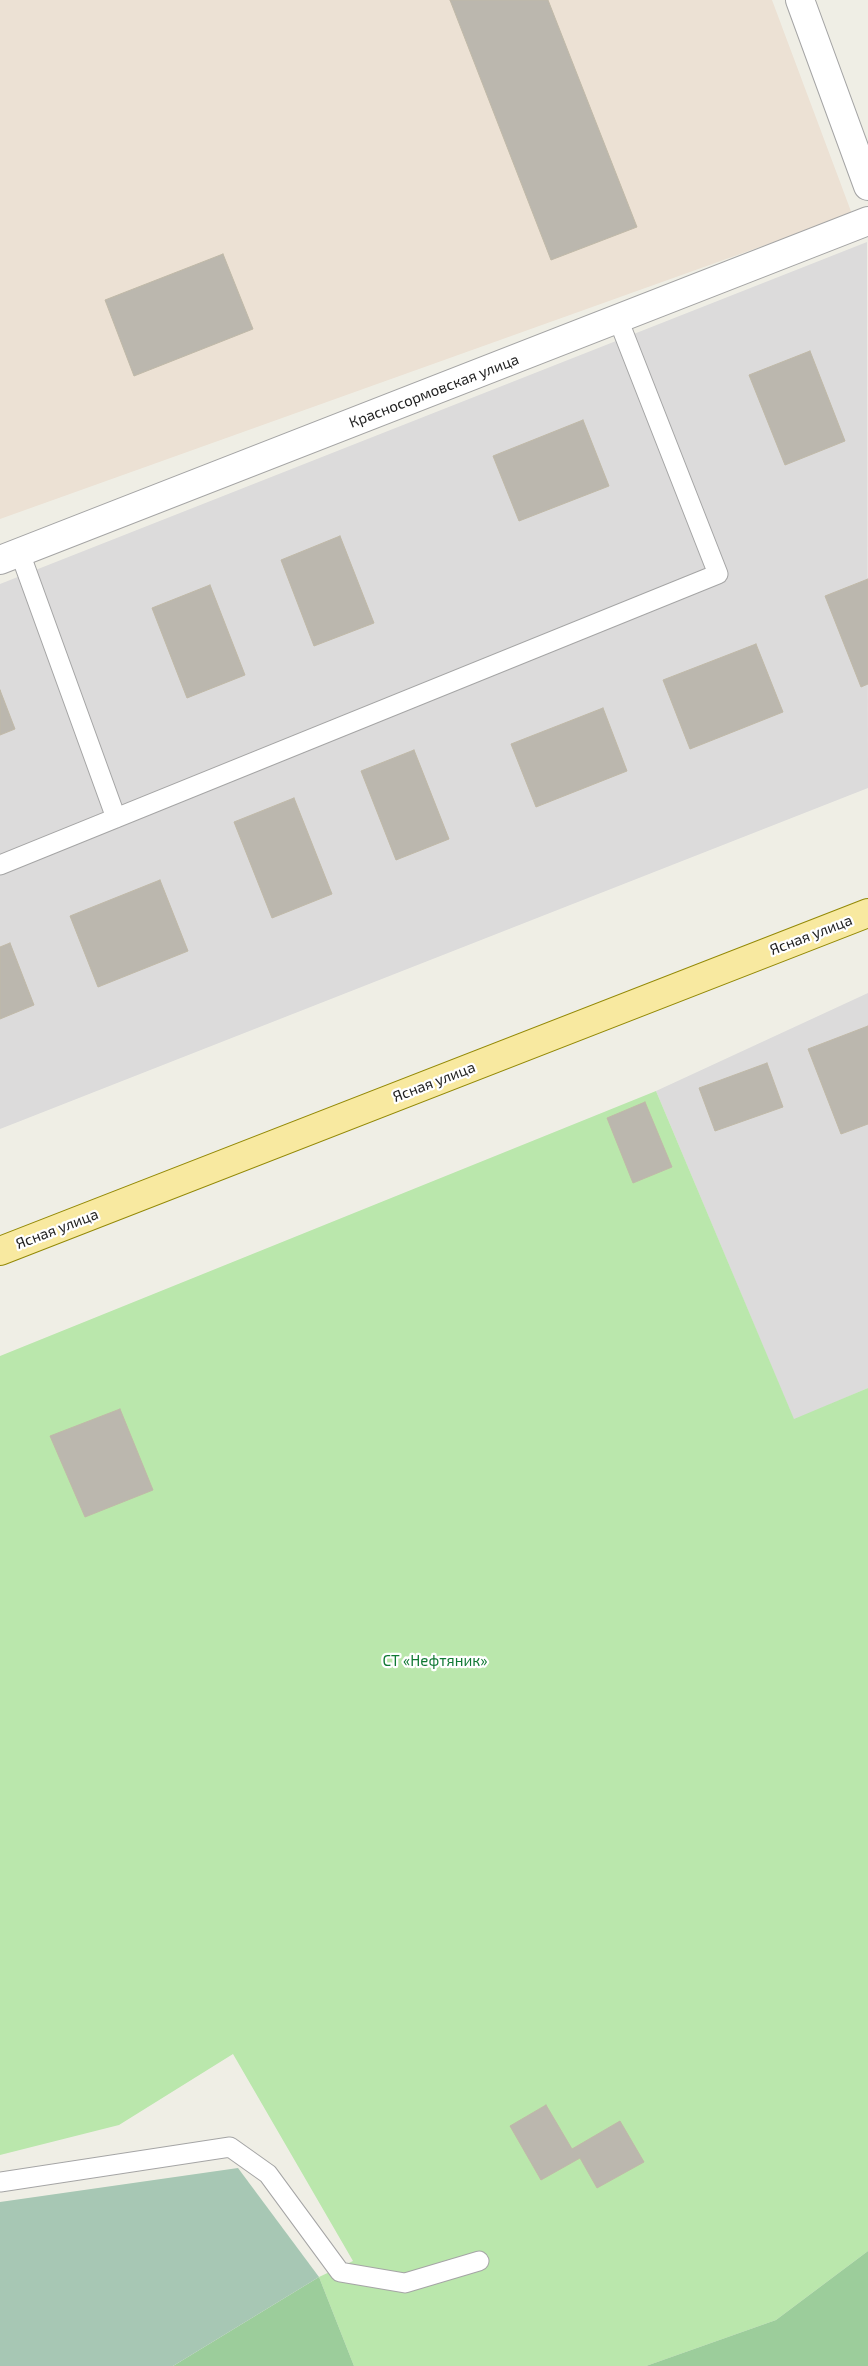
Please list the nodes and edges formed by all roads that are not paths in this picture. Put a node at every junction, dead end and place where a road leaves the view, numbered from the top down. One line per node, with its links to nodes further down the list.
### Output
1 (800, 0): 2 (street)
2 (868, 186)
3 (868, 221): 4 (street, Красносормовская улица)
4 (618, 319): 5 (street, Красносормовская улица); 6 (lane)
5 (10, 557): 6 (lane)
6 (116, 818): 7 (lane)
7 (0, 865)
8 (868, 913): 9 (main road, Ясная улица)
9 (0, 1251)
10 (0, 2182): 11 (lane)
11 (479, 2261)

